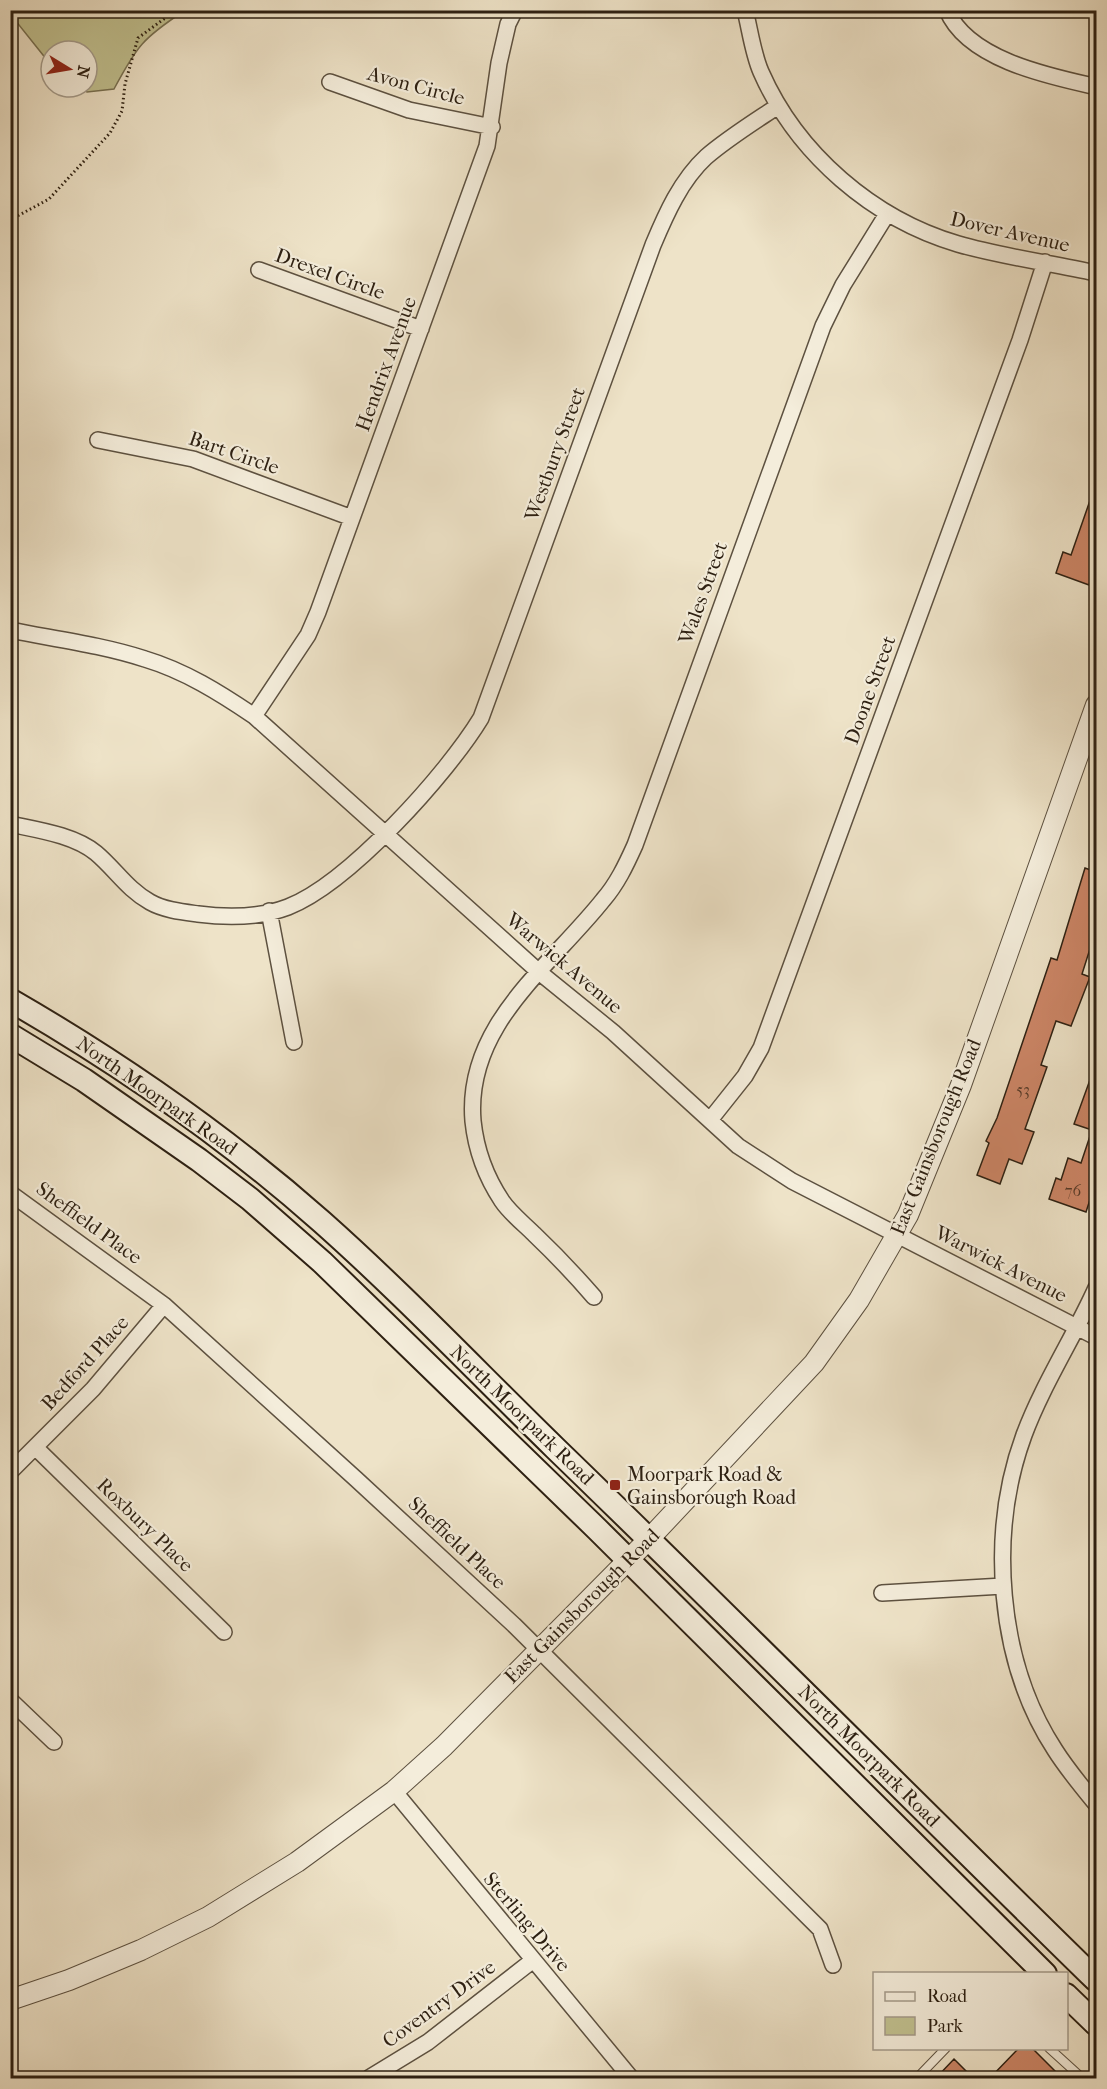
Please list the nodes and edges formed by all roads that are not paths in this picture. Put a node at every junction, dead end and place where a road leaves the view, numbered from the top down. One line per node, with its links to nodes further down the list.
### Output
1 (515, 10): 7 (street, Hendrix Avenue)
2 (745, 10): 6 (street, Dover Avenue)
3 (947, 10): 5 (street)
4 (330, 82): 7 (street, Avon Circle)
5 (1093, 86)
6 (778, 106): 8 (street, Dover Avenue); 19 (street, Westbury Street)
7 (492, 127): 12 (street, Hendrix Avenue)
8 (886, 213): 9 (street, Dover Avenue); 21 (street, Wales Street)
9 (1045, 262): 11 (street, Dover Avenue); 25 (street, Doone Street)
10 (259, 270): 12 (street, Drexel Circle)
11 (1096, 273)
12 (421, 329): 14 (street, Hendrix Avenue)
13 (98, 440): 14 (street, Bart Circle)
14 (352, 518): 17 (street, Hendrix Avenue)
15 (10, 630): 17 (street, Warwick Avenue)
16 (1096, 705): 27 (street, East Gainsborough Road)
17 (254, 716): 19 (street, Warwick Avenue)
18 (10, 824): 20 (street, Westbury Street)
19 (387, 833): 20 (street, Westbury Street); 21 (street, Warwick Avenue)
20 (269, 911): 24 (street)
21 (539, 972): 25 (street, Warwick Avenue); 29 (street, Wales Street)
22 (10, 1000): 35 (main road, North Moorpark Road)
23 (10, 1035): 36 (main road, North Moorpark Road)
24 (294, 1042)
25 (710, 1119): 27 (street, Warwick Avenue)
26 (10, 1193): 30 (street, Sheffield Place)
27 (898, 1235): 31 (street, Warwick Avenue); 35 (street, East Gainsborough Road)
28 (1096, 1288): 31 (street)
29 (594, 1297)
30 (164, 1305): 33 (street, Bedford Place); 40 (street, Sheffield Place)
31 (1079, 1327): 32 (street, Warwick Avenue); 37 (street)
32 (1096, 1337)
33 (36, 1448): 34 (street, Bedford Place); 39 (street, Roxbury Place)
34 (10, 1472)
35 (649, 1539): 36 (street, East Gainsborough Road); 48 (main road, North Moorpark Road)
36 (627, 1560): 40 (street, East Gainsborough Road); 47 (main road, North Moorpark Road)
37 (1002, 1586): 38 (street); 44 (street)
38 (882, 1593)
39 (224, 1632)
40 (538, 1650): 43 (street, East Gainsborough Road); 46 (street, Sheffield Place)
41 (10, 1700): 42 (street)
42 (54, 1742)
43 (394, 1791): 45 (street, Sterling Drive); 50 (street, East Gainsborough Road)
44 (1096, 1804)
45 (532, 1961): 54 (street, Coventry Drive); 55 (street, Sterling Drive)
46 (833, 1965)
47 (1043, 1972)
48 (1096, 1980)
49 (1068, 1997): 51 (main road)
50 (10, 2000)
51 (1096, 2024)
52 (945, 2050): 56 (lane)
53 (1050, 2050): 57 (lane)
54 (369, 2079)
55 (631, 2079)
56 (917, 2079)
57 (1082, 2079)

